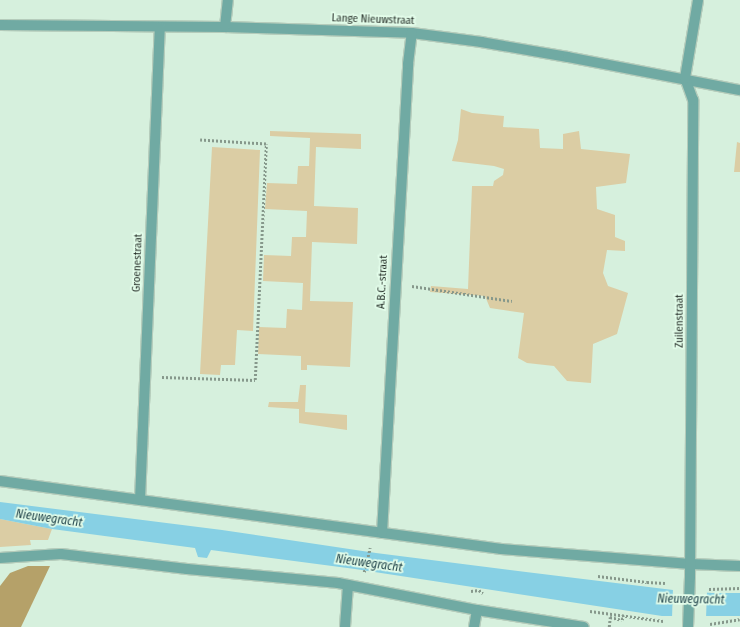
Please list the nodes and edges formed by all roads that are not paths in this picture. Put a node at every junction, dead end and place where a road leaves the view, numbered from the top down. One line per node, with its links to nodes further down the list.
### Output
1 (228, 0): 5 (street)
2 (698, 0): 7 (street)
3 (0, 25): 4 (street, Lange Nieuwstraat)
4 (160, 27): 5 (street, Lange Nieuwstraat); 10 (street, Groenestraat)
5 (225, 27): 6 (street, Lange Nieuwstraat)
6 (412, 33): 7 (street, Lange Nieuwstraat); 11 (street, A.B.C.-straat)
7 (685, 78): 8 (street, Lange Nieuwstraat); 13 (street, Zuilenstraat)
8 (740, 90)
9 (0, 481): 10 (street)
10 (140, 500): 11 (street)
11 (382, 533): 13 (street)
12 (0, 558): 15 (street)
13 (690, 564): 14 (street); 20 (street, Zuilenstraat)
14 (740, 566)
15 (348, 586): 16 (street); 17 (street)
16 (476, 610): 18 (street); 19 (street)
17 (345, 627)
18 (474, 627)
19 (584, 627)
20 (688, 627)

